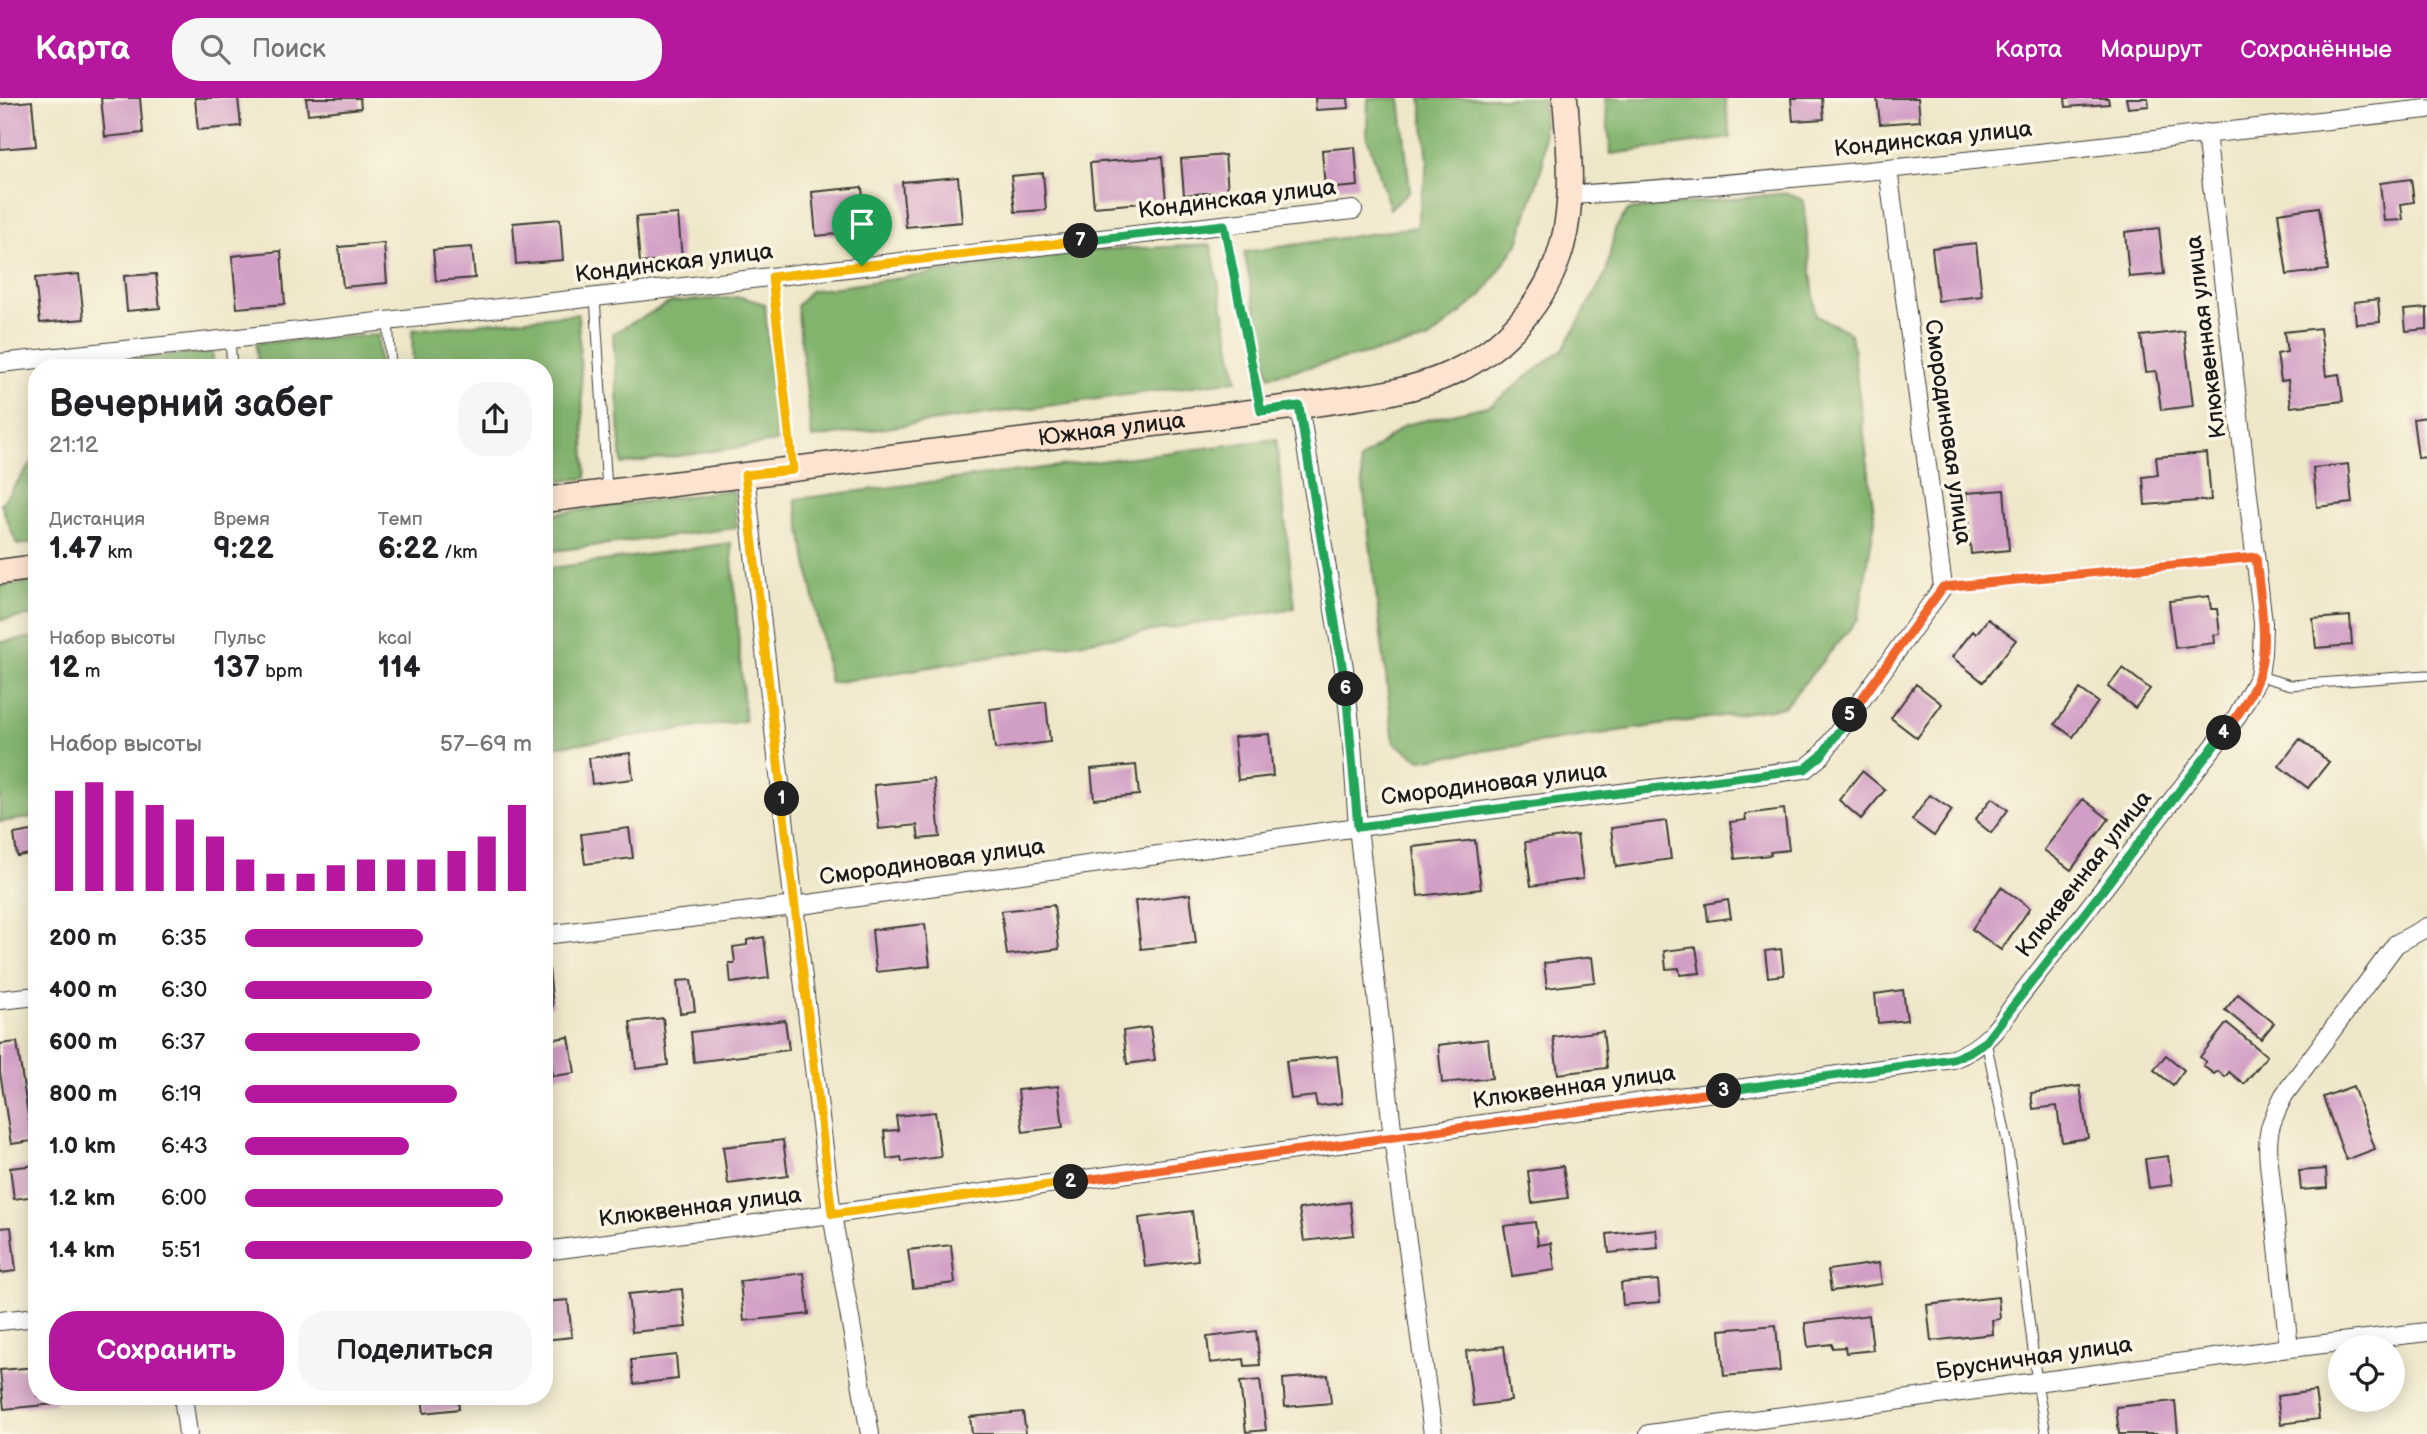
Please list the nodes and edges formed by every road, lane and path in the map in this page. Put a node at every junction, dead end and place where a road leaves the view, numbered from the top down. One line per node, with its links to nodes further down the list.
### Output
1 (1565, 98): 5 (street, Южная улица)
2 (2427, 109): 3 (street, Кондинская улица)
3 (2206, 133): 4 (street, Кондинская улица); 23 (street, Клюквенная улица)
4 (1888, 169): 5 (street, Кондинская улица); 26 (street, Смородиновая улица)
5 (1570, 195): 17 (street, Южная улица)
6 (1353, 210): 7 (street, Кондинская улица)
7 (1224, 225): 8 (street, Кондинская улица); 18 (lane)
8 (772, 277): 9 (street, Кондинская улица); 19 (lane)
9 (595, 297): 10 (street, Кондинская улица); 21 (lane)
10 (388, 321): 11 (street, Кондинская улица); 14 (lane)
11 (230, 339): 12 (street, Кондинская улица); 13 (lane)
12 (38, 359)
13 (231, 359)
14 (390, 359)
15 (28, 360): 16 (street, Кондинская улица)
16 (0, 363)
17 (1299, 406): 18 (street, Южная улица); 29 (street)
18 (1261, 411): 19 (street, Южная улица)
19 (793, 470): 20 (street, Южная улица)
20 (745, 475): 21 (street, Южная улица); 30 (street)
21 (607, 492): 22 (street, Южная улица)
22 (553, 499)
23 (2256, 557): 26 (lane); 28 (street, Клюквенная улица)
24 (28, 569): 25 (street)
25 (0, 572)
26 (1943, 587): 29 (street, Смородиновая улица)
27 (2427, 675): 28 (lane)
28 (2259, 676): 35 (street, Клюквенная улица)
29 (1358, 827): 30 (street, Смородиновая улица); 36 (street)
30 (794, 906): 32 (street, Смородиновая улица); 37 (street)
31 (2427, 928): 42 (street)
32 (553, 934)
33 (28, 997): 34 (street)
34 (0, 1000)
35 (1986, 1041): 36 (street, Клюквенная улица); 43 (lane)
36 (1393, 1137): 37 (street, Клюквенная улица); 47 (street)
37 (832, 1214): 38 (street, Клюквенная улица); 46 (street)
38 (553, 1250)
39 (28, 1318): 40 (street)
40 (0, 1321)
41 (2427, 1332): 42 (street, Брусничная улица)
42 (2289, 1348): 43 (street, Брусничная улица)
43 (2037, 1383): 48 (street, Брусничная улица); 49 (lane)
44 (184, 1405): 45 (street)
45 (188, 1434)
46 (870, 1434)
47 (1433, 1434)
48 (1648, 1434)
49 (2046, 1434)

